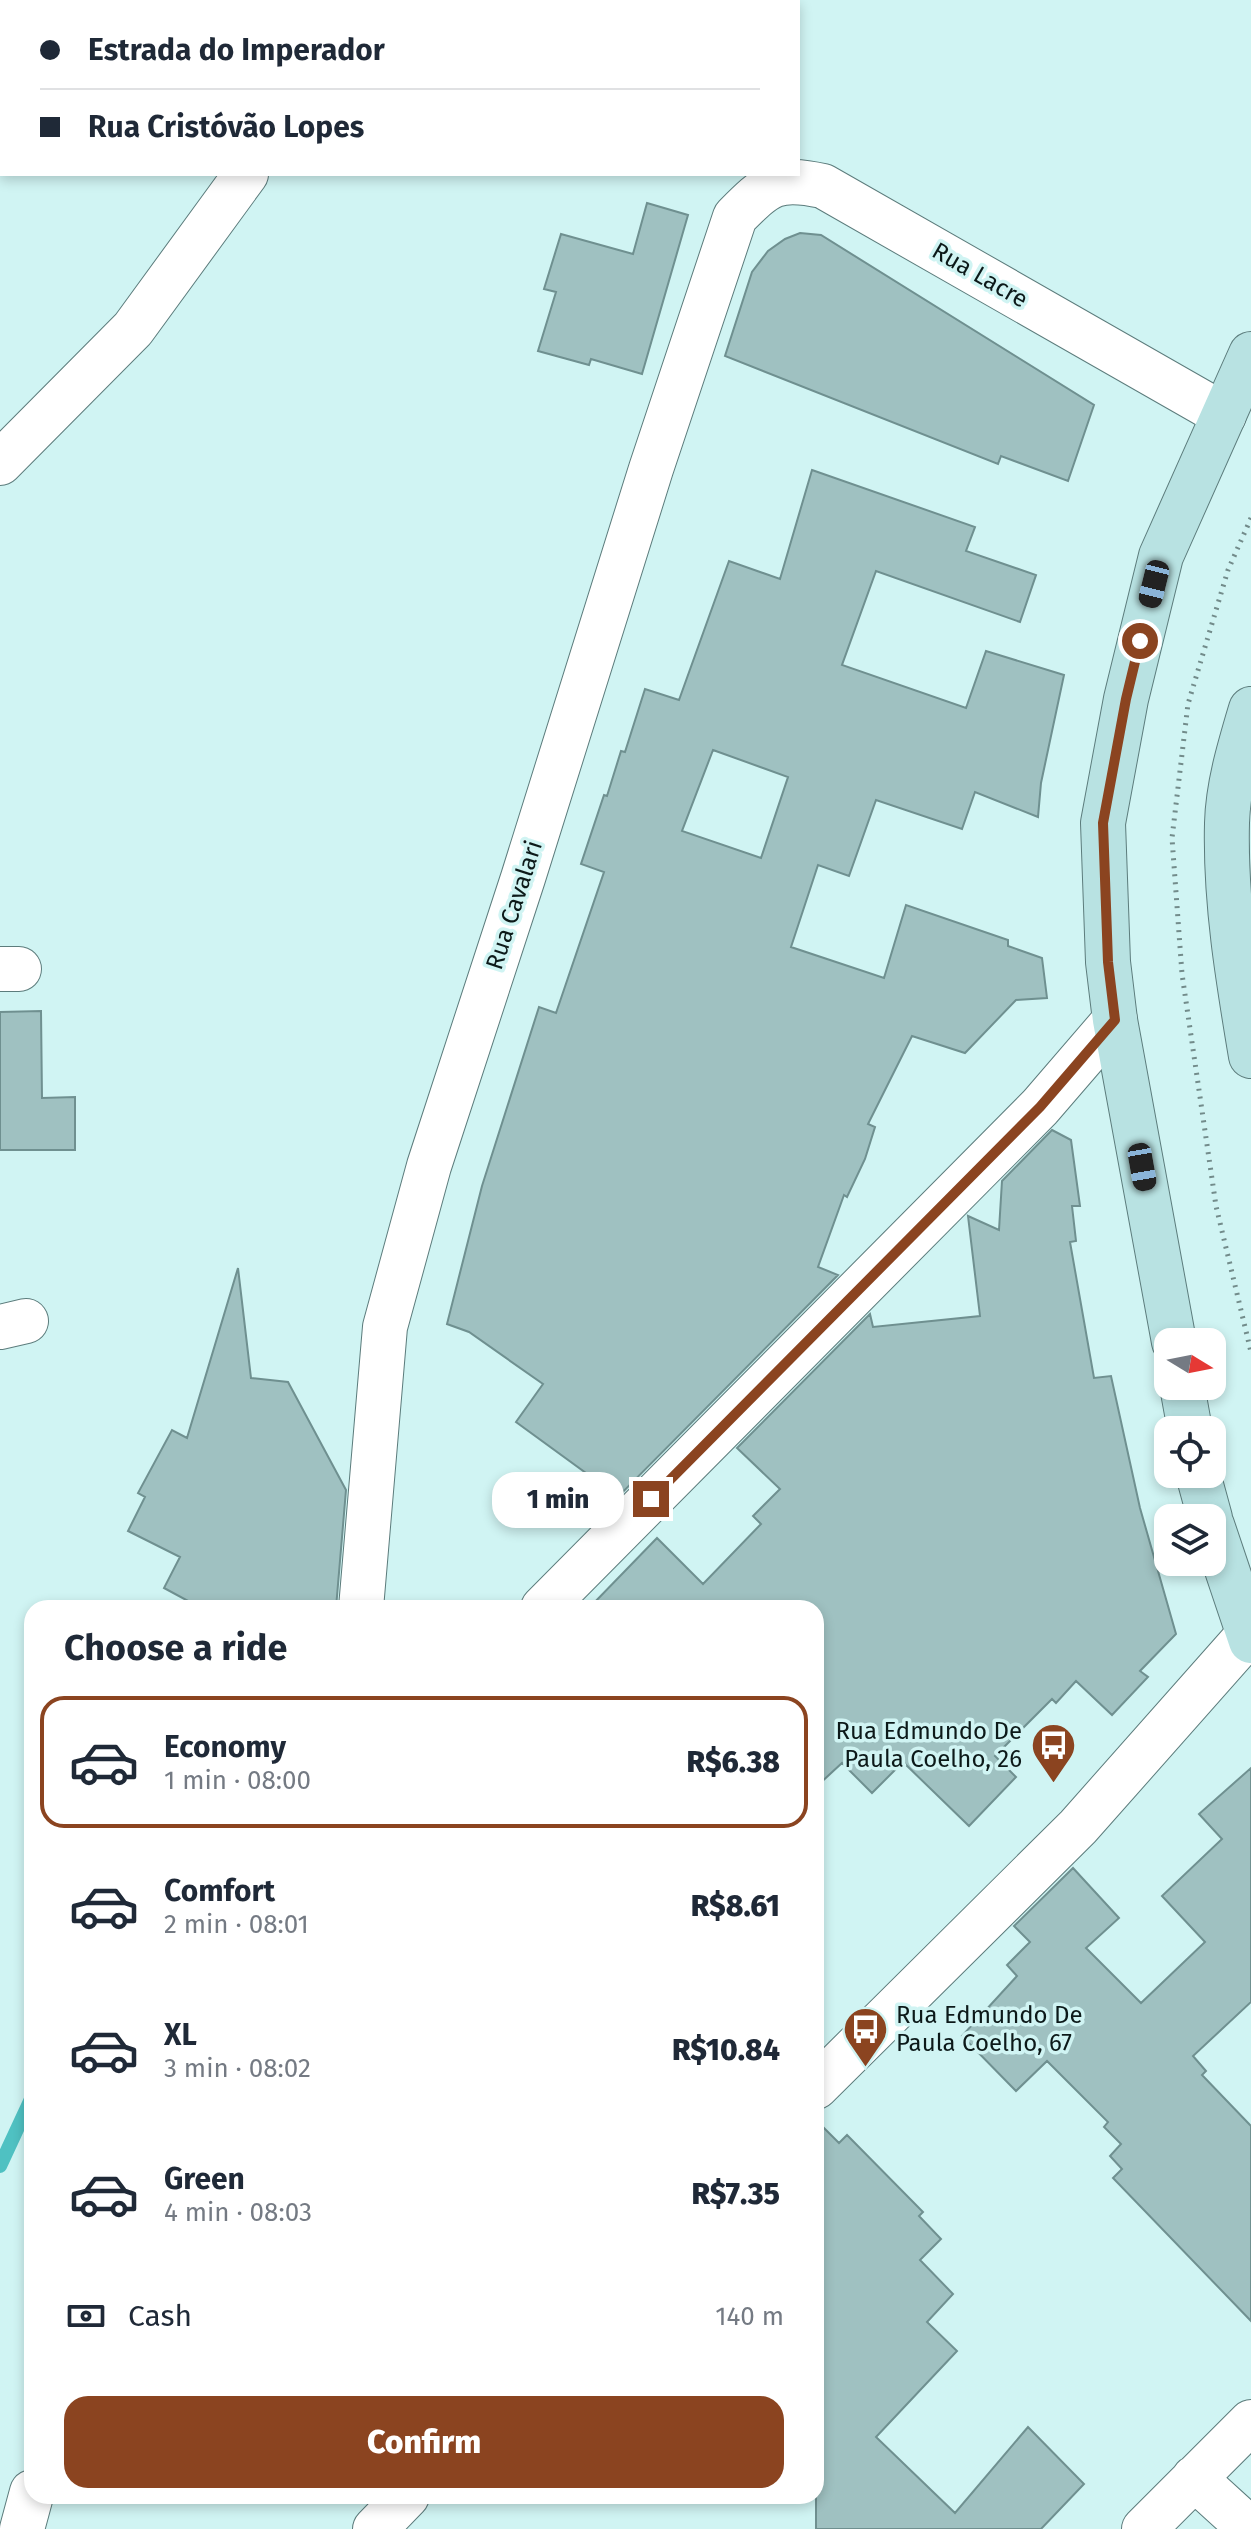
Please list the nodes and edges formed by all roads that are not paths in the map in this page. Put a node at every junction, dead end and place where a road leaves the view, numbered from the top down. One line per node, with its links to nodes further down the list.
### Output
1 (245, 176): 5 (street)
2 (735, 217): 4 (street, Rua Lacre); 12 (street, Rua Cavalari)
3 (1251, 354): 4 (main road)
4 (1224, 415): 8 (main road)
5 (0, 463)
6 (1251, 709): 7 (main road)
7 (1244, 973): 9 (main road)
8 (1115, 1020): 10 (main road); 13 (street)
9 (1251, 1056)
10 (1171, 1328)
11 (1226, 1568): 14 (main road)
12 (362, 1600)
13 (551, 1600)
14 (1249, 1638): 15 (street)
15 (824, 2079)
16 (1251, 2422): 17 (street)
17 (1194, 2478): 22 (street); 23 (street)
18 (29, 2504): 20 (street)
19 (399, 2504): 21 (street)
20 (22, 2529)
21 (375, 2529)
22 (1144, 2529)
23 (1250, 2529)

